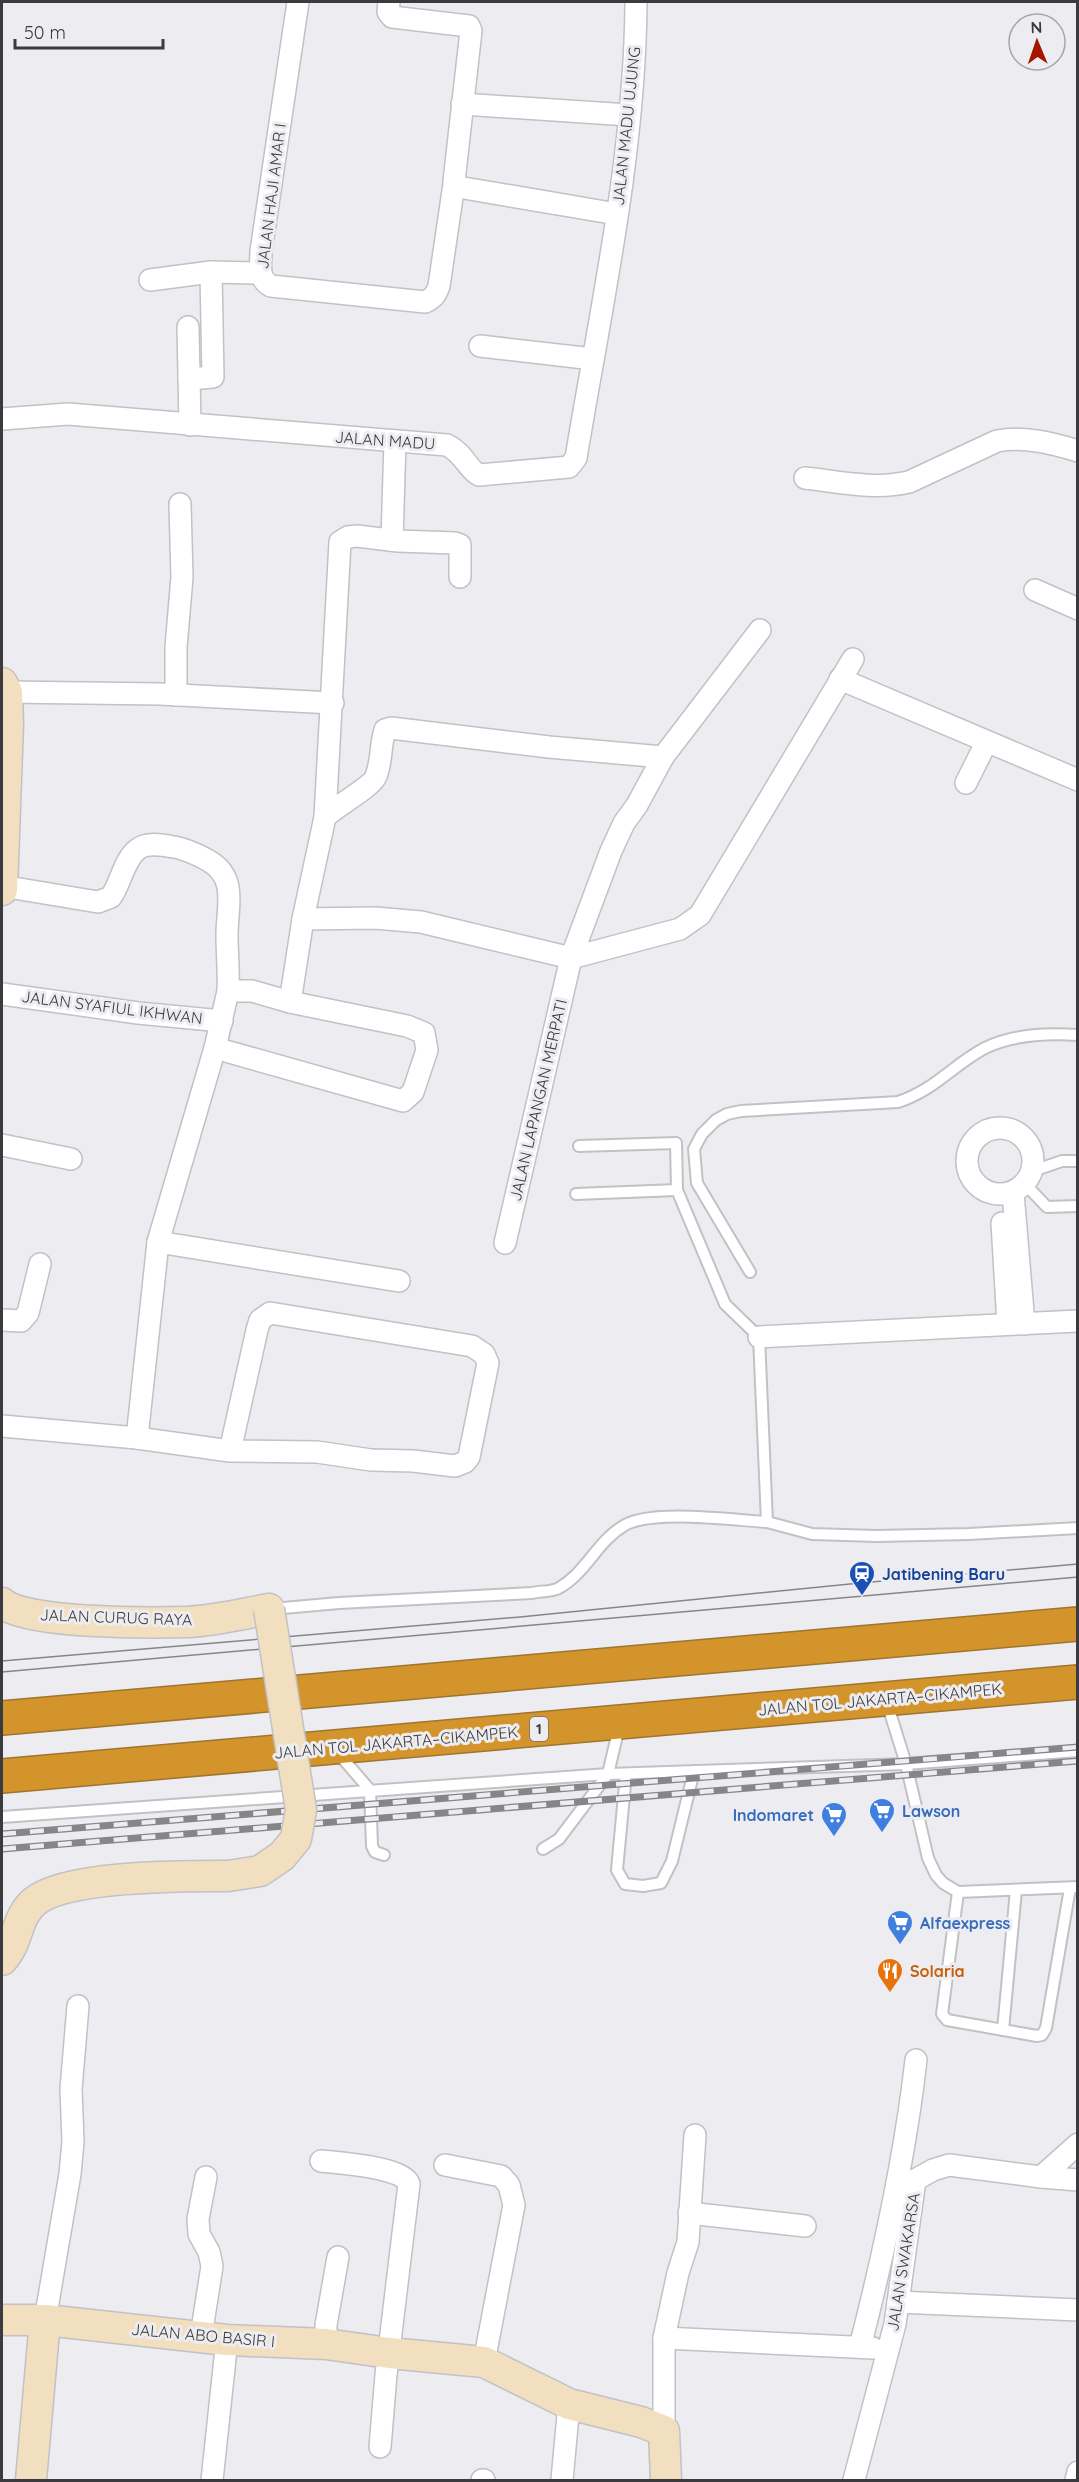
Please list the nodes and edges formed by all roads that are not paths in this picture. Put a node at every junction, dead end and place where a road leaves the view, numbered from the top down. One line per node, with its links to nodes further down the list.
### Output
1 (298, 2): 9 (street, JALAN HAJI AMAR I)
2 (389, 2): 4 (street)
3 (636, 2): 5 (street, JALAN MADU UJUNG)
4 (462, 104): 5 (street); 6 (street)
5 (629, 115): 7 (street, JALAN MADU UJUNG)
6 (454, 184): 7 (street); 9 (street, JALAN HAJI AMAR I)
7 (617, 214): 13 (street, JALAN MADU)
8 (211, 272): 9 (street); 10 (street); 14 (street)
9 (260, 273)
10 (150, 280)
11 (188, 327): 14 (street)
12 (480, 346): 13 (street)
13 (593, 359): 17 (street, JALAN MADU)
14 (189, 379): 16 (street)
15 (2, 419): 16 (street, JALAN MADU)
16 (190, 425): 17 (street, JALAN MADU)
17 (396, 441): 21 (street)
18 (1077, 451): 19 (street)
19 (805, 478)
20 (180, 504): 29 (street)
21 (392, 540): 22 (street); 30 (street)
22 (460, 577)
23 (1035, 590): 24 (street)
24 (1077, 609)
25 (760, 630): 32 (street, JALAN LAPANGAN MERPATI)
26 (853, 659): 27 (street)
27 (840, 679): 31 (street); 38 (street)
28 (4, 688): 29 (street); 36 (street)
29 (176, 695): 30 (street)
30 (333, 703): 35 (street)
31 (986, 743): 33 (street); 34 (street)
32 (663, 757): 35 (street); 38 (street, JALAN LAPANGAN MERPATI)
33 (1077, 780)
34 (966, 783)
35 (325, 817): 37 (street)
36 (2, 888): 39 (street)
37 (303, 919): 38 (street); 41 (street)
38 (571, 958): 54 (street, JALAN LAPANGAN MERPATI)
39 (228, 991): 41 (street); 42 (street)
40 (2, 994): 42 (street, JALAN SYAFIUL IKHWAN)
41 (290, 1002): 44 (street)
42 (222, 1021): 44 (street)
43 (1077, 1035): 56 (lane)
44 (215, 1048): 53 (street)
45 (2, 1145): 47 (street)
46 (579, 1146): 50 (lane)
47 (71, 1159)
48 (1077, 1161): 49 (lane)
49 (1017, 1186): 52 (lane); 60 (street)
50 (677, 1190): 51 (lane); 61 (lane)
51 (576, 1194)
52 (1077, 1206)
53 (158, 1242): 57 (street); 63 (street)
54 (505, 1243)
55 (40, 1264): 58 (street)
56 (750, 1272)
57 (399, 1281)
58 (2, 1320)
59 (1077, 1320): 60 (street)
60 (1016, 1324): 61 (street)
61 (759, 1337): 65 (lane)
62 (2, 1426): 63 (street)
63 (137, 1438): 64 (street)
64 (230, 1451): 64 (street)
65 (767, 1522): 66 (lane); 68 (lane)
66 (1077, 1528)
67 (14, 1608): 68 (street, JALAN CURUG RAYA)
68 (269, 1610): 88 (street, bridge)
69 (1077, 1624): 72 (highway)
70 (1077, 1682): 71 (highway, JALAN TOL JAKARTA–CIKAMPEK / 1)
71 (886, 1698): 73 (highway, JALAN TOL JAKARTA–CIKAMPEK / 1); 76 (lane)
72 (2, 1718)
73 (620, 1721): 74 (highway, JALAN TOL JAKARTA–CIKAMPEK / 1); 79 (lane)
74 (334, 1748): 80 (highway, JALAN TOL JAKARTA–CIKAMPEK / 1); 81 (lane)
75 (1077, 1751): 76 (lane)
76 (906, 1764): 77 (lane); 87 (lane)
77 (694, 1771): 78 (lane); 78 (lane)
78 (626, 1773): 79 (lane)
79 (609, 1774): 81 (lane); 83 (lane)
80 (2, 1776)
81 (370, 1790): 82 (lane); 84 (lane)
82 (2, 1817)
83 (543, 1849)
84 (384, 1855)
85 (1074, 1887): 86 (lane); 90 (lane)
86 (1016, 1890): 87 (lane); 90 (lane)
87 (958, 1892): 90 (lane)
88 (2, 1960)
89 (78, 2006): 105 (street)
90 (1003, 2030)
91 (916, 2060): 109 (street)
92 (695, 2135): 99 (street)
93 (1077, 2144): 97 (street)
94 (321, 2160): 111 (street)
95 (445, 2165): 112 (street)
96 (206, 2177): 106 (street)
97 (1041, 2177): 98 (street); 102 (street, JALAN SWAKARSA)
98 (1077, 2180)
99 (689, 2213): 100 (street); 107 (street)
100 (805, 2226)
101 (338, 2257): 108 (street)
102 (898, 2302): 103 (street); 110 (street, JALAN SWAKARSA)
103 (1077, 2310)
104 (2, 2319): 105 (street, JALAN ABO BASIR I)
105 (45, 2320): 106 (street, JALAN ABO BASIR I); 117 (street)
106 (214, 2338): 108 (street, JALAN ABO BASIR I); 118 (street)
107 (664, 2338): 109 (street, JALAN SWAKARSA); 114 (street)
108 (326, 2344): 111 (street, JALAN ABO BASIR I)
109 (860, 2348): 110 (street, JALAN SWAKARSA)
110 (888, 2349): 121 (street)
111 (389, 2353): 112 (street, JALAN ABO BASIR I); 115 (street)
112 (484, 2362): 113 (street, JALAN ABO BASIR I)
113 (569, 2404): 114 (street, JALAN ABO BASIR I); 119 (street)
114 (664, 2431): 120 (street)
115 (380, 2447)
116 (1077, 2472): 122 (street)
117 (31, 2481)
118 (212, 2481)
119 (562, 2481)
120 (666, 2481)
121 (854, 2481)
122 (1076, 2481)

